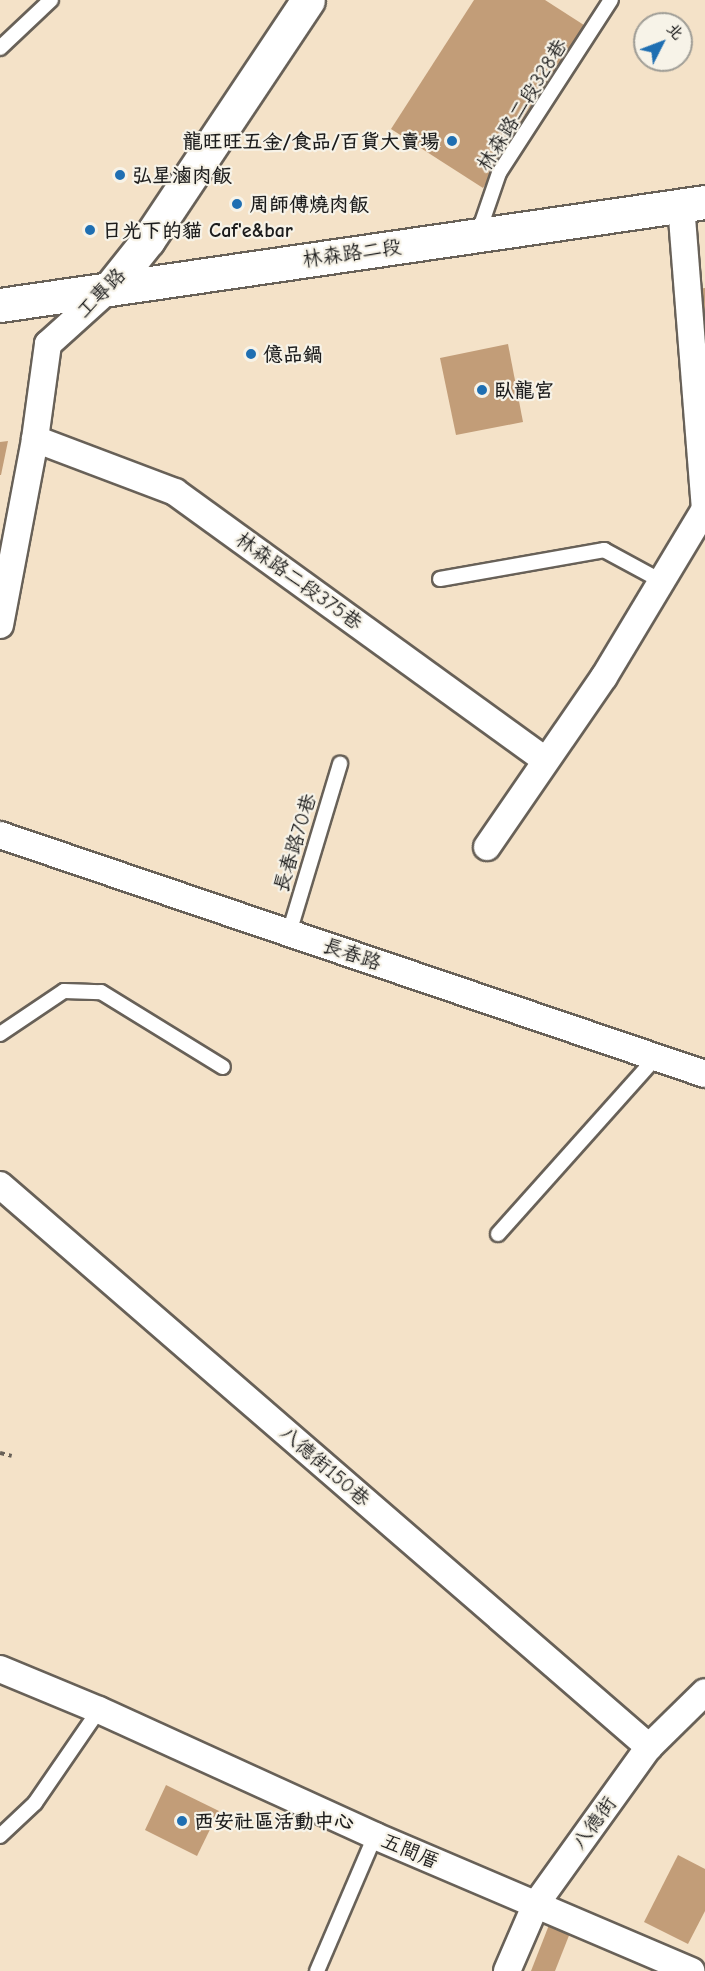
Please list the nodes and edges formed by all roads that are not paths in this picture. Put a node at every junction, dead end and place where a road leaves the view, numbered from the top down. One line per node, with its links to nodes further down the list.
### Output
1 (51, 0): 4 (lane)
2 (308, 0): 7 (main road, 工專路)
3 (611, 0): 6 (lane, 林森路二段328巷)
4 (0, 48)
5 (693, 203): 6 (main road, 林森路二段); 10 (street)
6 (478, 235): 7 (main road, 林森路二段)
7 (109, 289): 8 (main road, 林森路二段); 9 (street, 工專路)
8 (0, 305)
9 (35, 439): 13 (street, 工專路); 14 (street, 林森路二段375巷)
10 (705, 508): 12 (street)
11 (440, 579): 12 (lane)
12 (663, 582): 14 (street)
13 (0, 625)
14 (544, 759): 17 (street)
15 (340, 764): 18 (lane, 長春路70巷)
16 (0, 835): 18 (street, 長春路)
17 (487, 847)
18 (289, 933): 20 (street, 長春路)
19 (0, 1034): 21 (lane)
20 (656, 1057): 22 (street, 長春路); 24 (lane)
21 (223, 1067)
22 (705, 1074)
23 (0, 1185): 28 (street, 八德街150巷)
24 (498, 1234)
25 (0, 1669): 27 (street, 五間厝)
26 (705, 1692): 28 (street, 八德街)
27 (99, 1710): 29 (lane); 30 (street, 五間厝)
28 (649, 1747): 31 (street, 八德街)
29 (0, 1836)
30 (375, 1836): 31 (street, 五間厝); 32 (lane)
31 (536, 1904): 33 (street, 八德街); 34 (street, 五間厝)
32 (317, 1971)
33 (507, 1971)
34 (691, 1971)

